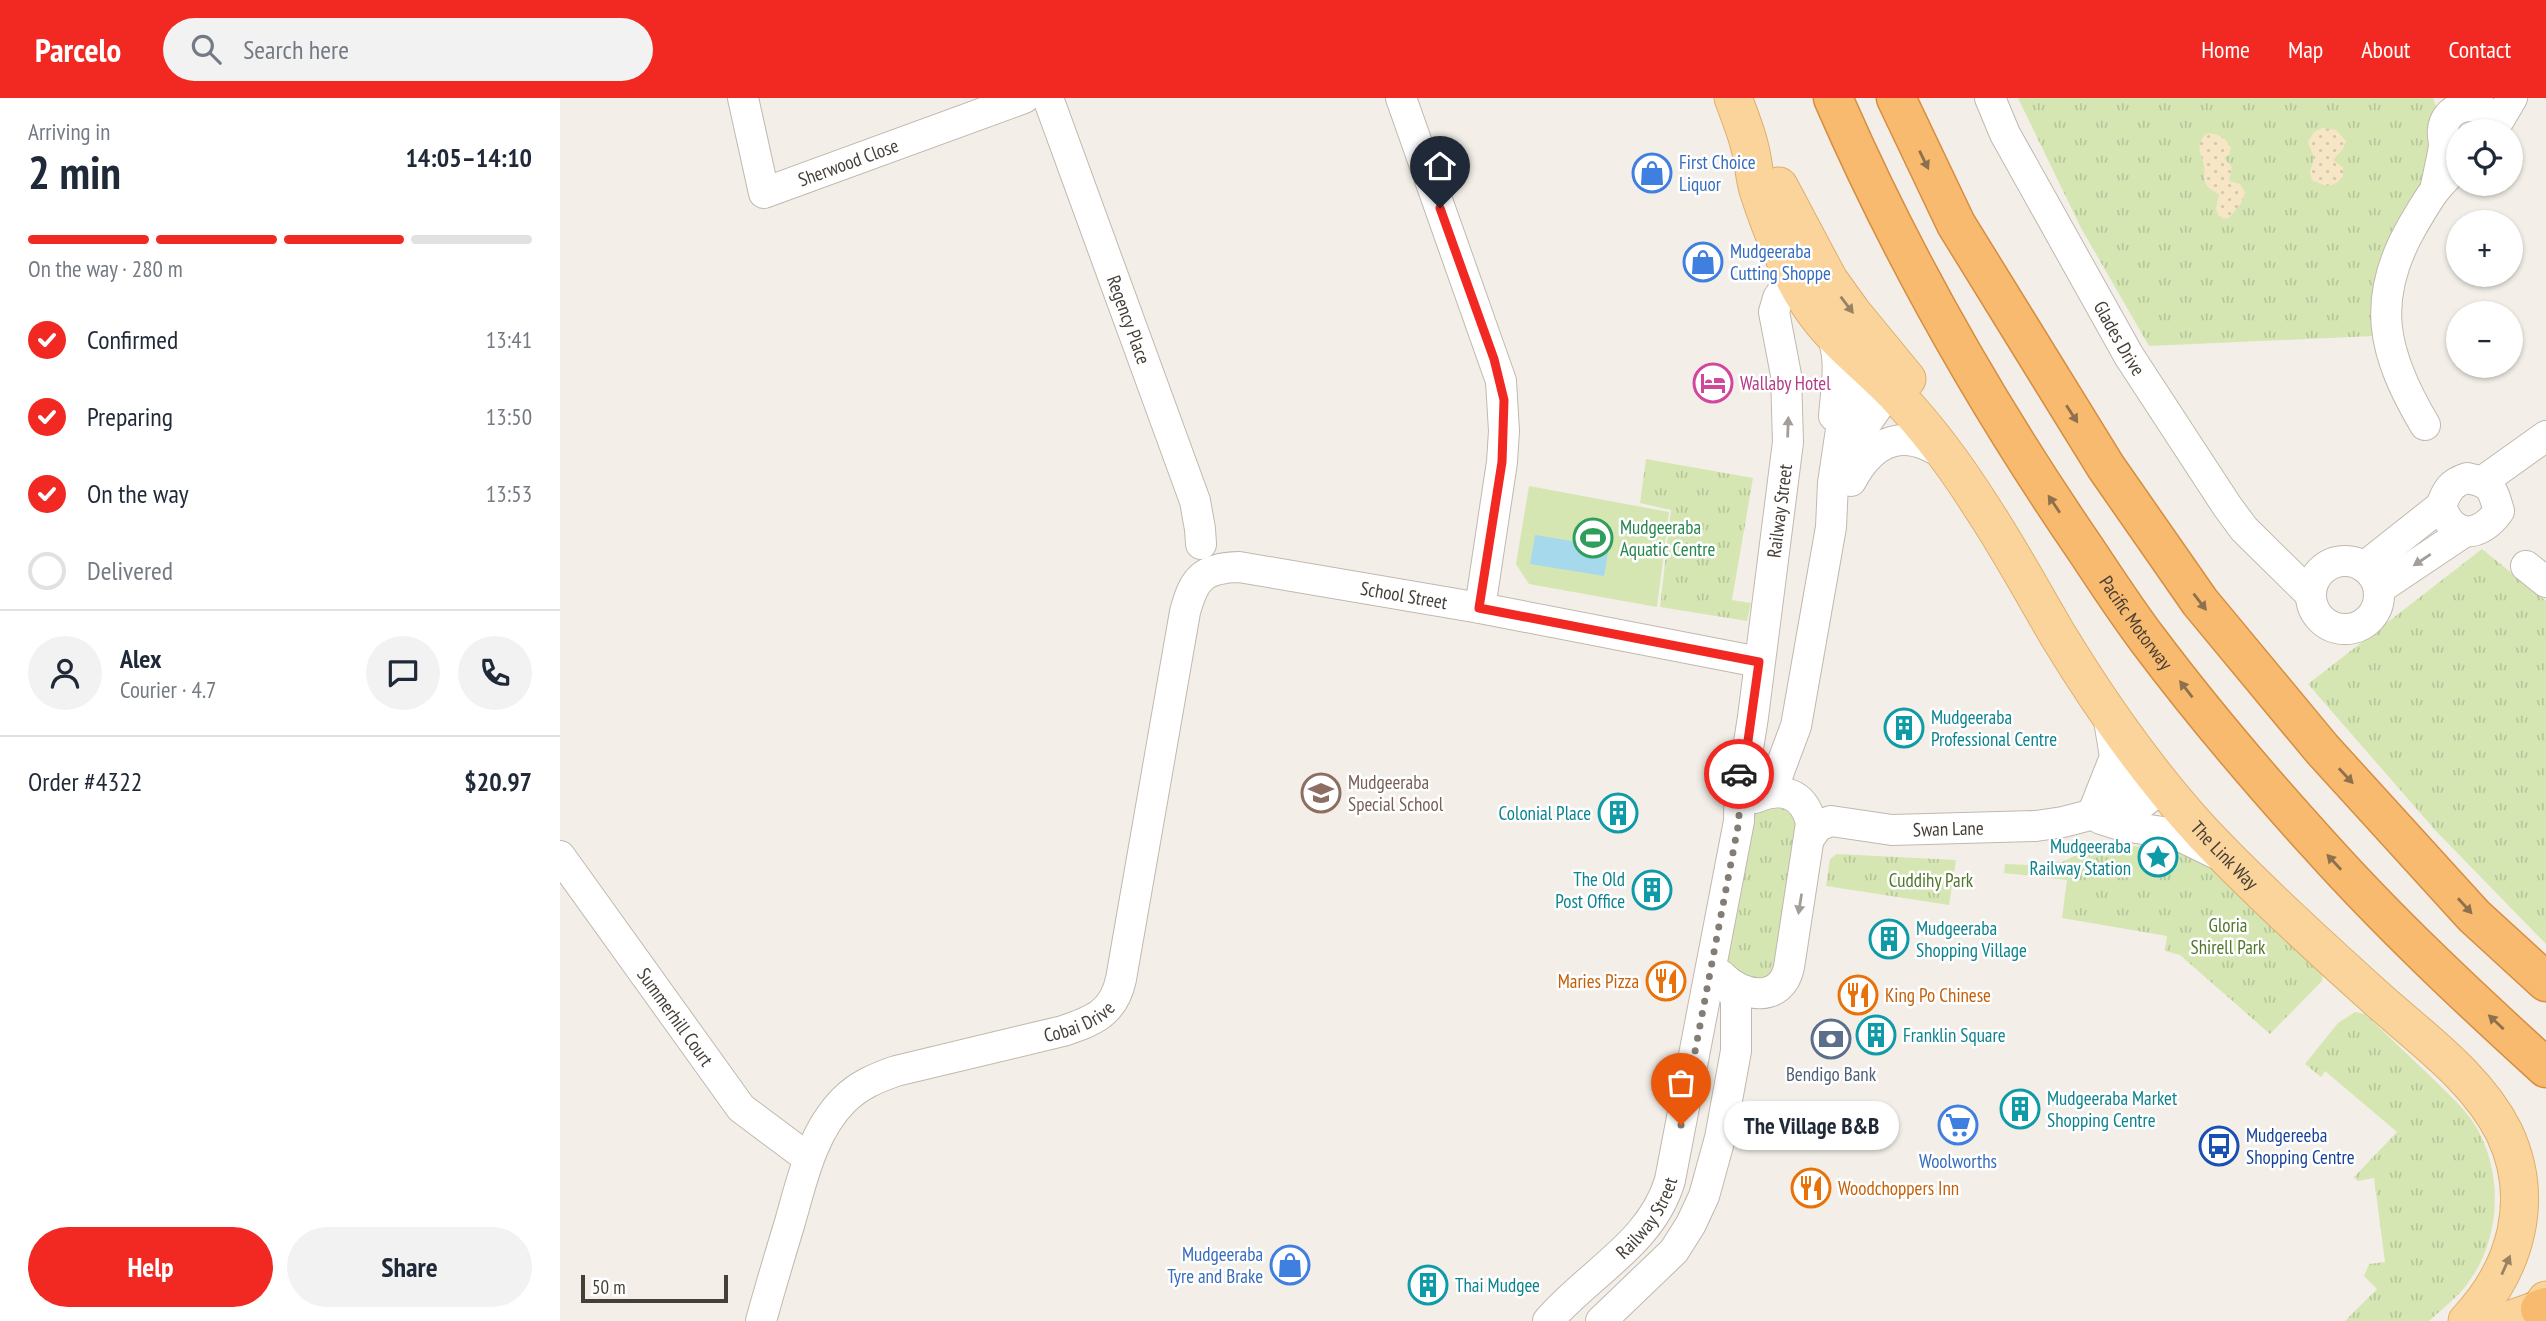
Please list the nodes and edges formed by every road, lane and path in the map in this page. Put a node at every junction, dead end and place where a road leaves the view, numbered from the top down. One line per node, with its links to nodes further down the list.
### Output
1 (743, 98): 2 (street, Sherwood Close)
2 (1024, 98)
3 (1048, 98): 29 (street, Regency Place)
4 (1401, 98): 32 (street)
5 (1733, 98): 15 (main road, Railway Street)
6 (1833, 98): 47 (highway, Pacific Motorway, one-way to 6)
7 (1896, 98): 44 (highway, one-way to 44)
8 (1990, 98): 31 (street, Glades Drive)
9 (2512, 98): 14 (street)
10 (2463, 103): 12 (street); 13 (street)
11 (2446, 119): 16 (street)
12 (2446, 119)
13 (2490, 119)
14 (2500, 119)
15 (1750, 146): 18 (main road, Railway Street); 20 (main road, Railway Street, one-way to 20)
16 (2446, 147)
17 (2446, 170): 21 (street)
18 (1792, 271): 19 (main road, Railway Street); 33 (street, Railway Street, one-way to 18)
19 (1830, 332): 20 (main road, Railway Street); 26 (street, Railway Street)
20 (1886, 376): 23 (main road, The Link Way); 26 (street, Railway Street); 36 (main road)
21 (2425, 425)
22 (2546, 436): 25 (street)
23 (1947, 457): 26 (street, Railway Street); 34 (main road, The Link Way)
24 (2546, 460): 25 (street)
25 (2490, 489): 27 (street); 28 (street)
26 (1834, 506): 37 (street, Railway Street)
27 (2441, 506): 28 (street); 30 (street)
28 (2464, 532): 30 (street, one-way to 30)
29 (1206, 558): 32 (street, School Street); 48 (street, Cobai Drive)
30 (2372, 578): 31 (street); 31 (street, Glades Drive)
31 (2315, 584)
32 (1479, 608): 33 (street, School Street)
33 (1759, 662): 35 (street, Railway Street)
34 (2107, 712): 36 (main road, The Link Way); 38 (street)
35 (1746, 755): 37 (street); 39 (street, Railway Street)
36 (2163, 774): 38 (street, Swan Lane); 41 (main road, The Link Way); 42 (main road)
37 (1792, 805): 38 (street, Swan Lane); 39 (street); 45 (street, Railway Street, one-way to 45)
38 (2093, 814): 41 (street, Swan Lane)
39 (1739, 821): 43 (street, Railway Street)
40 (560, 856): 48 (street, Summerhill Court)
41 (2235, 865): 42 (main road, The Link Way)
42 (2356, 971): 49 (main road); 53 (main road, The Link Way, one-way to 42)
43 (1721, 972): 45 (street); 46 (street, Railway Street); 50 (street, Railway Street)
44 (2546, 982)
45 (1777, 988): 46 (street, Railway Street)
46 (1736, 1051): 52 (street, Railway Street)
47 (2546, 1068)
48 (808, 1158): 51 (street, Cobai Drive)
49 (2546, 1203)
50 (1552, 1317)
51 (761, 1321)
52 (1601, 1321)
53 (2467, 1321)

